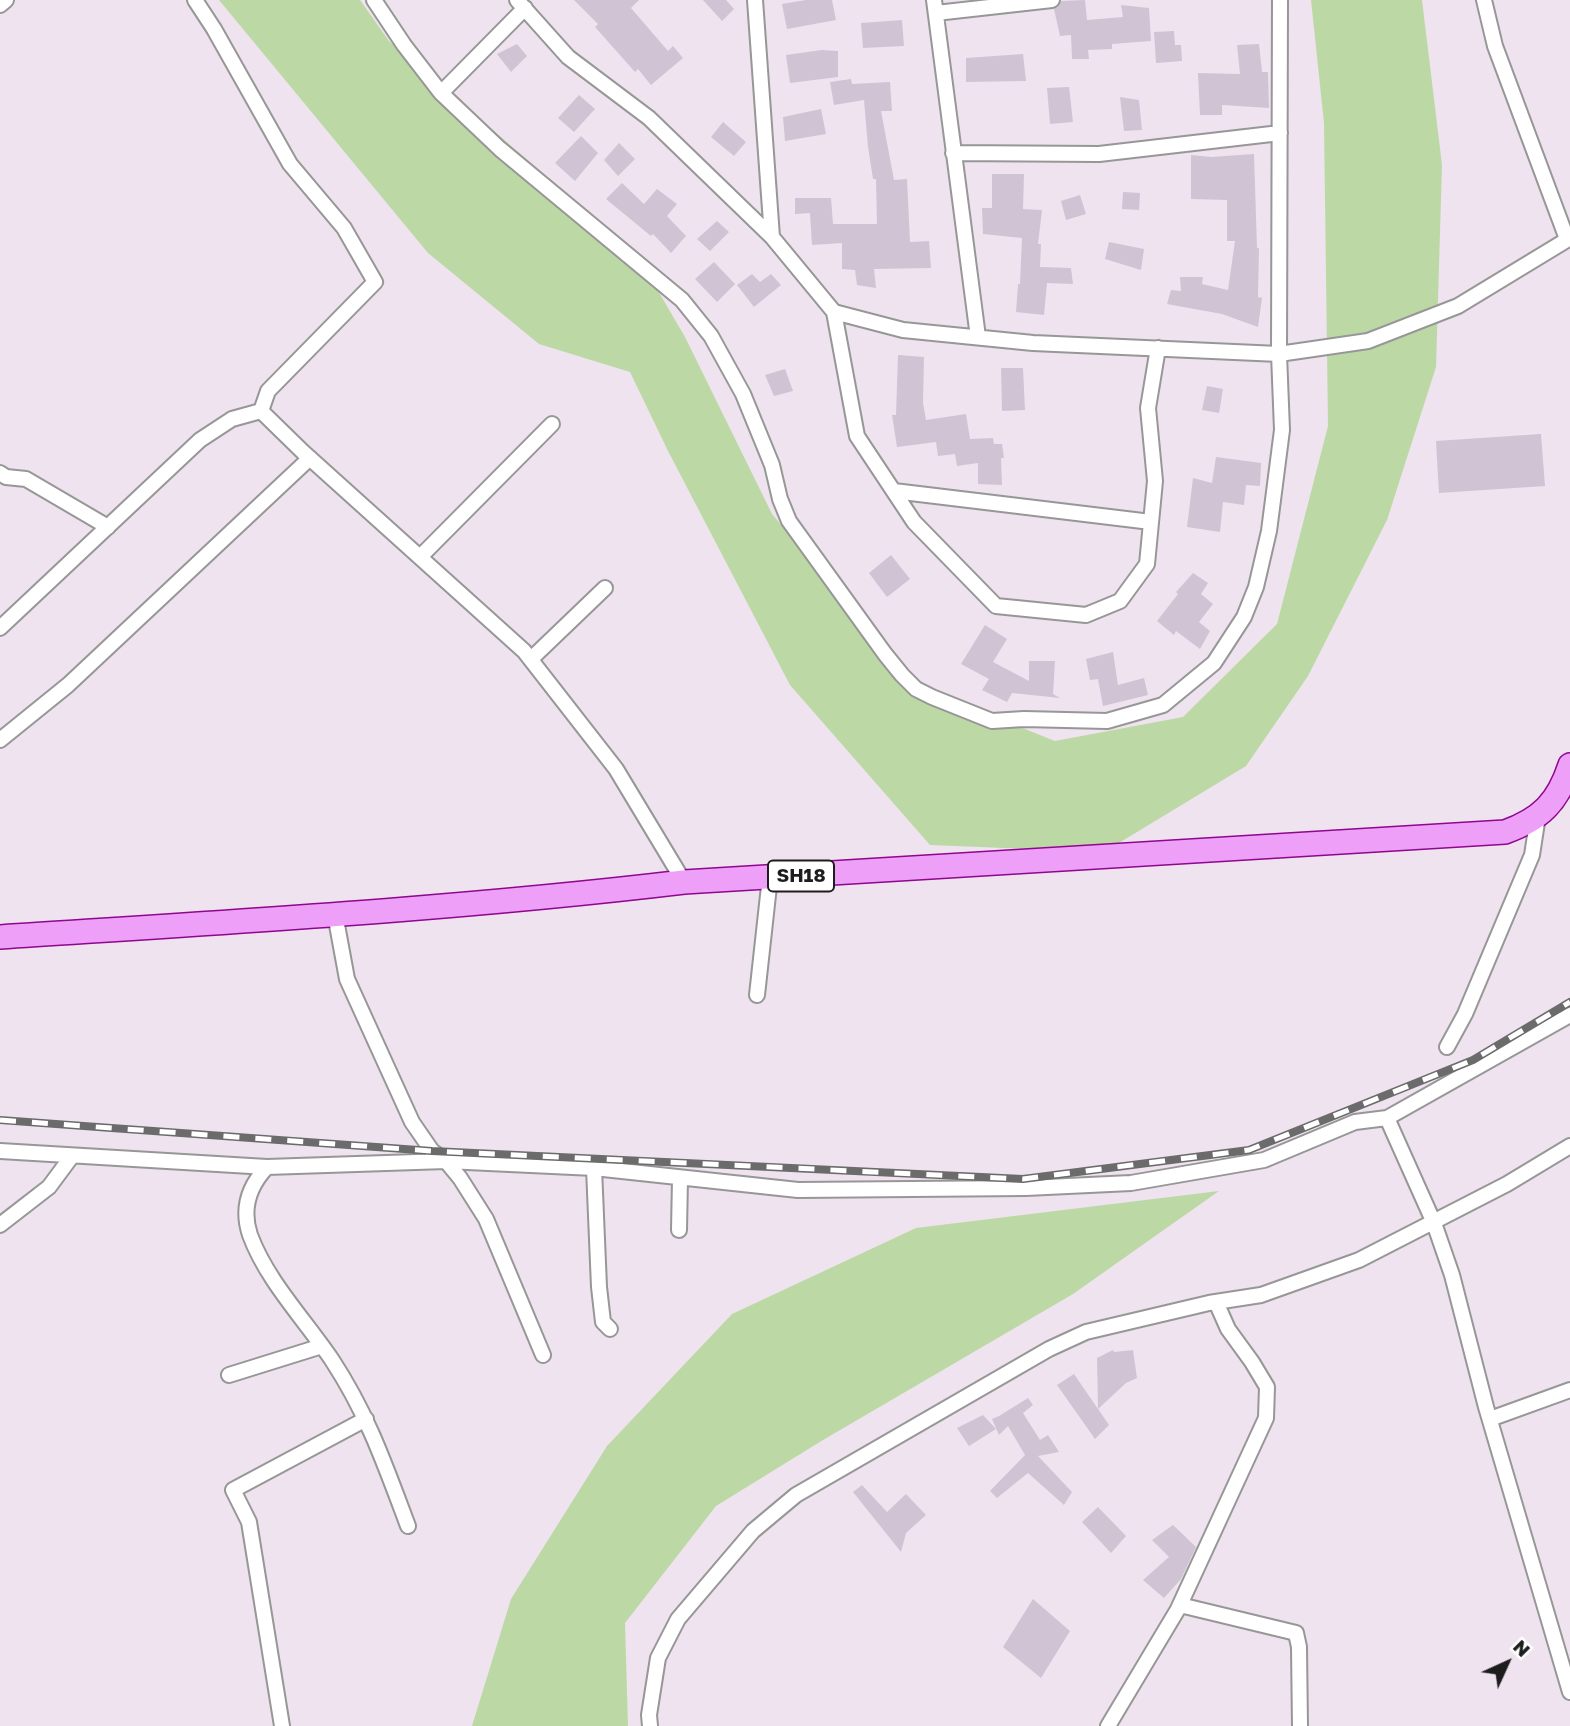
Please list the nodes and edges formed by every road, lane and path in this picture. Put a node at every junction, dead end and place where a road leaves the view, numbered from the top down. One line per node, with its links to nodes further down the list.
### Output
1 (6, 0): 9 (street)
2 (195, 0): 20 (street)
3 (374, 0): 11 (street)
4 (755, 0): 14 (street)
5 (1052, 0): 10 (street)
6 (1280, 0): 12 (street)
7 (1484, 0): 15 (street)
8 (521, 3): 11 (street); 14 (street)
9 (0, 5)
10 (935, 6): 13 (street)
11 (441, 93): 19 (street)
12 (1280, 134): 13 (street); 19 (street)
13 (953, 153): 17 (street)
14 (772, 237): 16 (street)
15 (1568, 239): 19 (street)
16 (834, 312): 17 (street); 24 (street)
17 (978, 337): 18 (street)
18 (1158, 348): 19 (street); 25 (street)
19 (1279, 354)
20 (261, 411): 22 (street); 26 (street)
21 (552, 424): 27 (street)
22 (310, 458): 27 (street); 31 (street)
23 (0, 473): 26 (street)
24 (894, 491): 25 (street); 25 (street)
25 (1151, 522)
26 (108, 527): 29 (street)
27 (420, 557): 30 (street)
28 (605, 588): 30 (street)
29 (0, 628)
30 (531, 659): 35 (street)
31 (0, 740)
32 (1570, 765): 33 (main road, SH18)
33 (1538, 816): 34 (main road, SH18); 40 (street)
34 (770, 877): 35 (main road, SH18); 38 (street)
35 (684, 882): 36 (main road, SH18)
36 (335, 914): 37 (main road, SH18); 45 (street)
37 (0, 937)
38 (757, 995)
39 (1570, 1014): 41 (street)
40 (1447, 1047)
41 (1387, 1118): 48 (street); 49 (street)
42 (1570, 1146): 49 (street)
43 (0, 1151): 44 (street)
44 (72, 1156): 46 (street); 50 (street)
45 (446, 1161): 46 (street); 47 (street); 55 (street)
46 (267, 1167): 54 (street)
47 (594, 1168): 48 (street); 53 (street)
48 (680, 1178): 51 (street)
49 (1434, 1223): 52 (street); 59 (street)
50 (0, 1225)
51 (678, 1230)
52 (1216, 1302): 61 (street); 64 (street)
53 (610, 1329)
54 (322, 1346): 56 (street); 58 (street)
55 (542, 1355)
56 (229, 1375)
57 (1570, 1390): 59 (street)
58 (366, 1419): 60 (street); 63 (street)
59 (1490, 1419): 62 (street)
60 (408, 1526)
61 (1180, 1605): 65 (street); 66 (street)
62 (1570, 1692)
63 (282, 1726)
64 (650, 1726)
65 (1108, 1726)
66 (1300, 1726)

